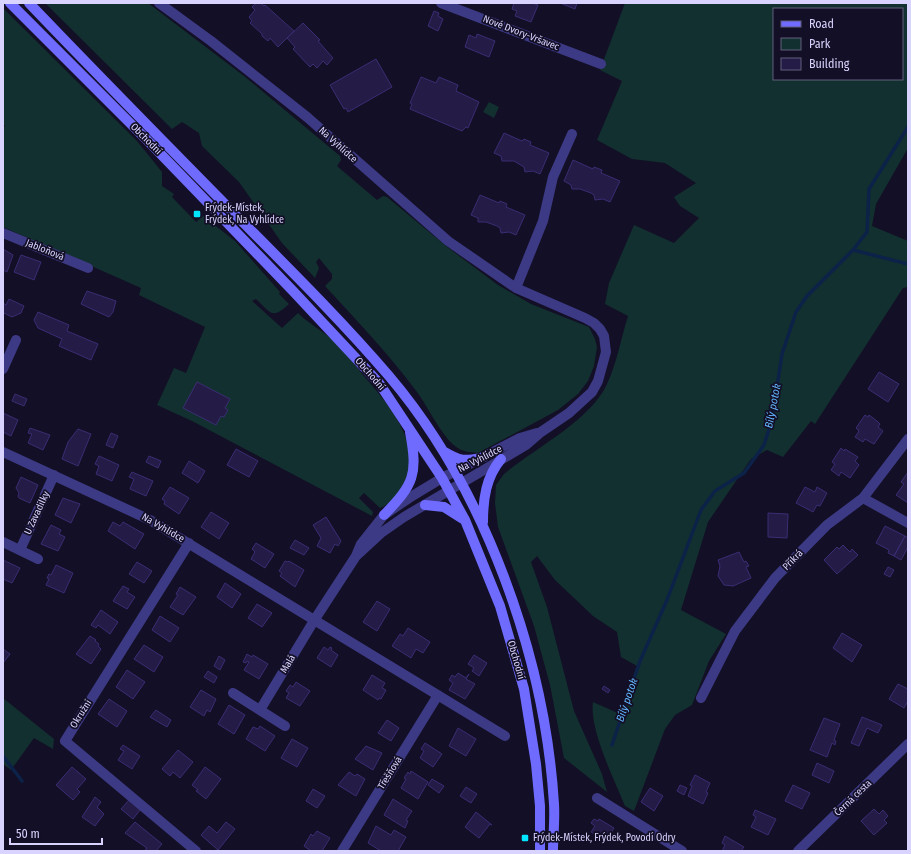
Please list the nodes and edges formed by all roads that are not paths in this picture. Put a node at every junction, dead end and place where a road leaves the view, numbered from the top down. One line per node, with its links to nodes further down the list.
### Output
1 (10, 3): 12 (main road, Obchodní)
2 (29, 3): 15 (main road, Obchodní)
3 (159, 3): 9 (street, Na Vyhlídce)
4 (441, 3): 5 (street, Nové Dvory-Vršavec)
5 (601, 64)
6 (572, 134): 9 (street)
7 (3, 233): 8 (street, Jabloňová)
8 (88, 268)
9 (516, 288): 13 (street, Na Vyhlídce)
10 (16, 340): 11 (street)
11 (3, 369)
12 (409, 426): 21 (main road, Obchodní); 26 (main road)
13 (541, 432): 17 (street, Na Vyhlídce); 18 (street, Na Vyhlídce)
14 (908, 439): 24 (street, Příkrá)
15 (440, 450): 17 (main road); 19 (main road, Obchodní)
16 (3, 452): 20 (street, Na Vyhlídce)
17 (484, 457): 19 (street, Na Vyhlídce)
18 (502, 459): 22 (street, Na Vyhlídce); 29 (main road)
19 (454, 472): 21 (street, Na Vyhlídce); 22 (main road, Obchodní)
20 (54, 475): 31 (street, Na Vyhlídce); 32 (street, U Zavadilky)
21 (442, 478): 23 (main road, Obchodní); 26 (street, Na Vyhlídce)
22 (462, 484): 23 (street, Na Vyhlídce); 29 (main road, Obchodní)
23 (450, 491): 25 (street, Na Vyhlídce); 27 (main road, Obchodní)
24 (863, 498): 28 (street); 38 (street, Příkrá)
25 (425, 505): 27 (main road); 33 (street, Na Vyhlídce)
26 (384, 515): 33 (street, Na Vyhlídce)
27 (465, 520): 46 (main road, Obchodní)
28 (908, 523)
29 (482, 524): 47 (main road, Obchodní)
30 (3, 542): 32 (street)
31 (189, 543): 35 (street, Na Vyhlídce); 44 (street, Okružní)
32 (20, 550): 34 (street)
33 (356, 556): 35 (street, Na Vyhlídce)
34 (38, 559)
35 (315, 619): 37 (street, Na Vyhlídce); 39 (street, Malá)
36 (233, 693): 39 (street)
37 (438, 695): 41 (street, Na Vyhlídce); 45 (street, Třešňová)
38 (700, 698)
39 (260, 710): 40 (street)
40 (285, 726)
41 (506, 736)
42 (908, 744): 49 (street, Černá cesta)
43 (597, 798): 48 (street)
44 (196, 851)
45 (342, 851)
46 (540, 851)
47 (553, 851)
48 (682, 851)
49 (798, 851)

